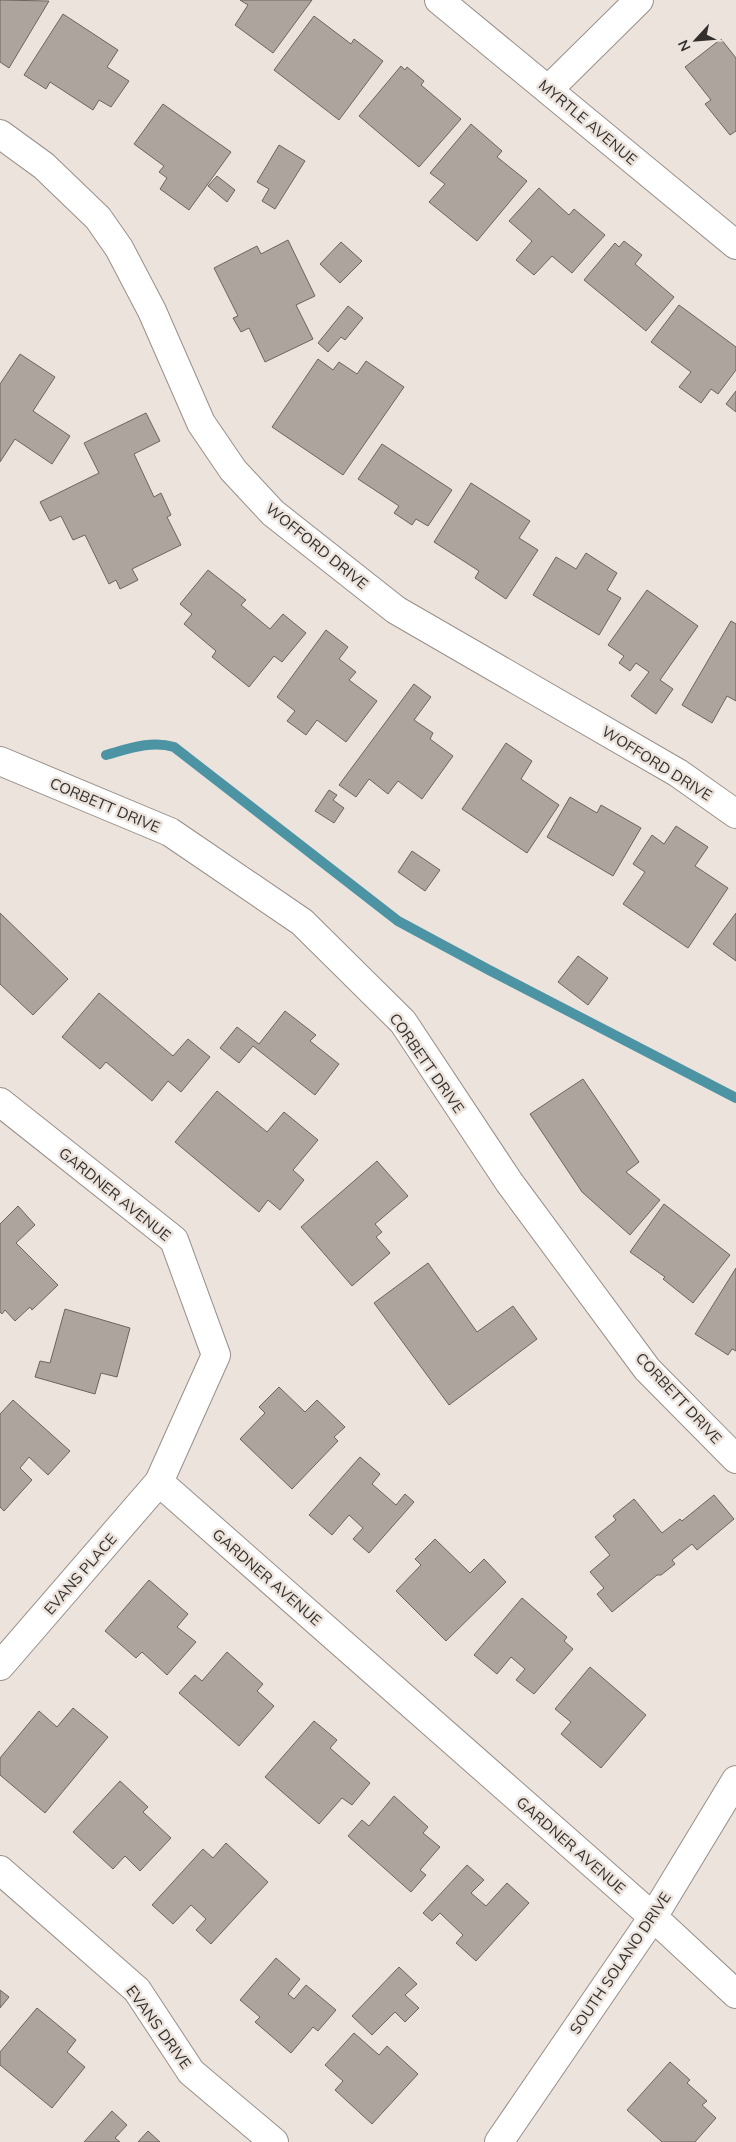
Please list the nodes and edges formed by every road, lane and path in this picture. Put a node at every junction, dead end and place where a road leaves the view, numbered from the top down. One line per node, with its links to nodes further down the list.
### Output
1 (439, 0): 3 (street, MYRTLE AVENUE)
2 (638, 0): 3 (street)
3 (548, 90): 5 (street, MYRTLE AVENUE)
4 (0, 134): 7 (street, WOFFORD DRIVE)
5 (736, 245)
6 (0, 761): 9 (street, CORBETT DRIVE)
7 (736, 814)
8 (0, 1102): 10 (street, GARDNER AVENUE)
9 (736, 1459)
10 (160, 1482): 11 (street, EVANS PLACE); 14 (street, GARDNER AVENUE)
11 (0, 1666)
12 (736, 1780): 14 (street, SOUTH SOLANO DRIVE)
13 (0, 1870): 16 (street, EVANS DRIVE)
14 (653, 1918): 15 (street, GARDNER AVENUE); 17 (street, SOUTH SOLANO DRIVE)
15 (736, 1994)
16 (274, 2142)
17 (499, 2142)

